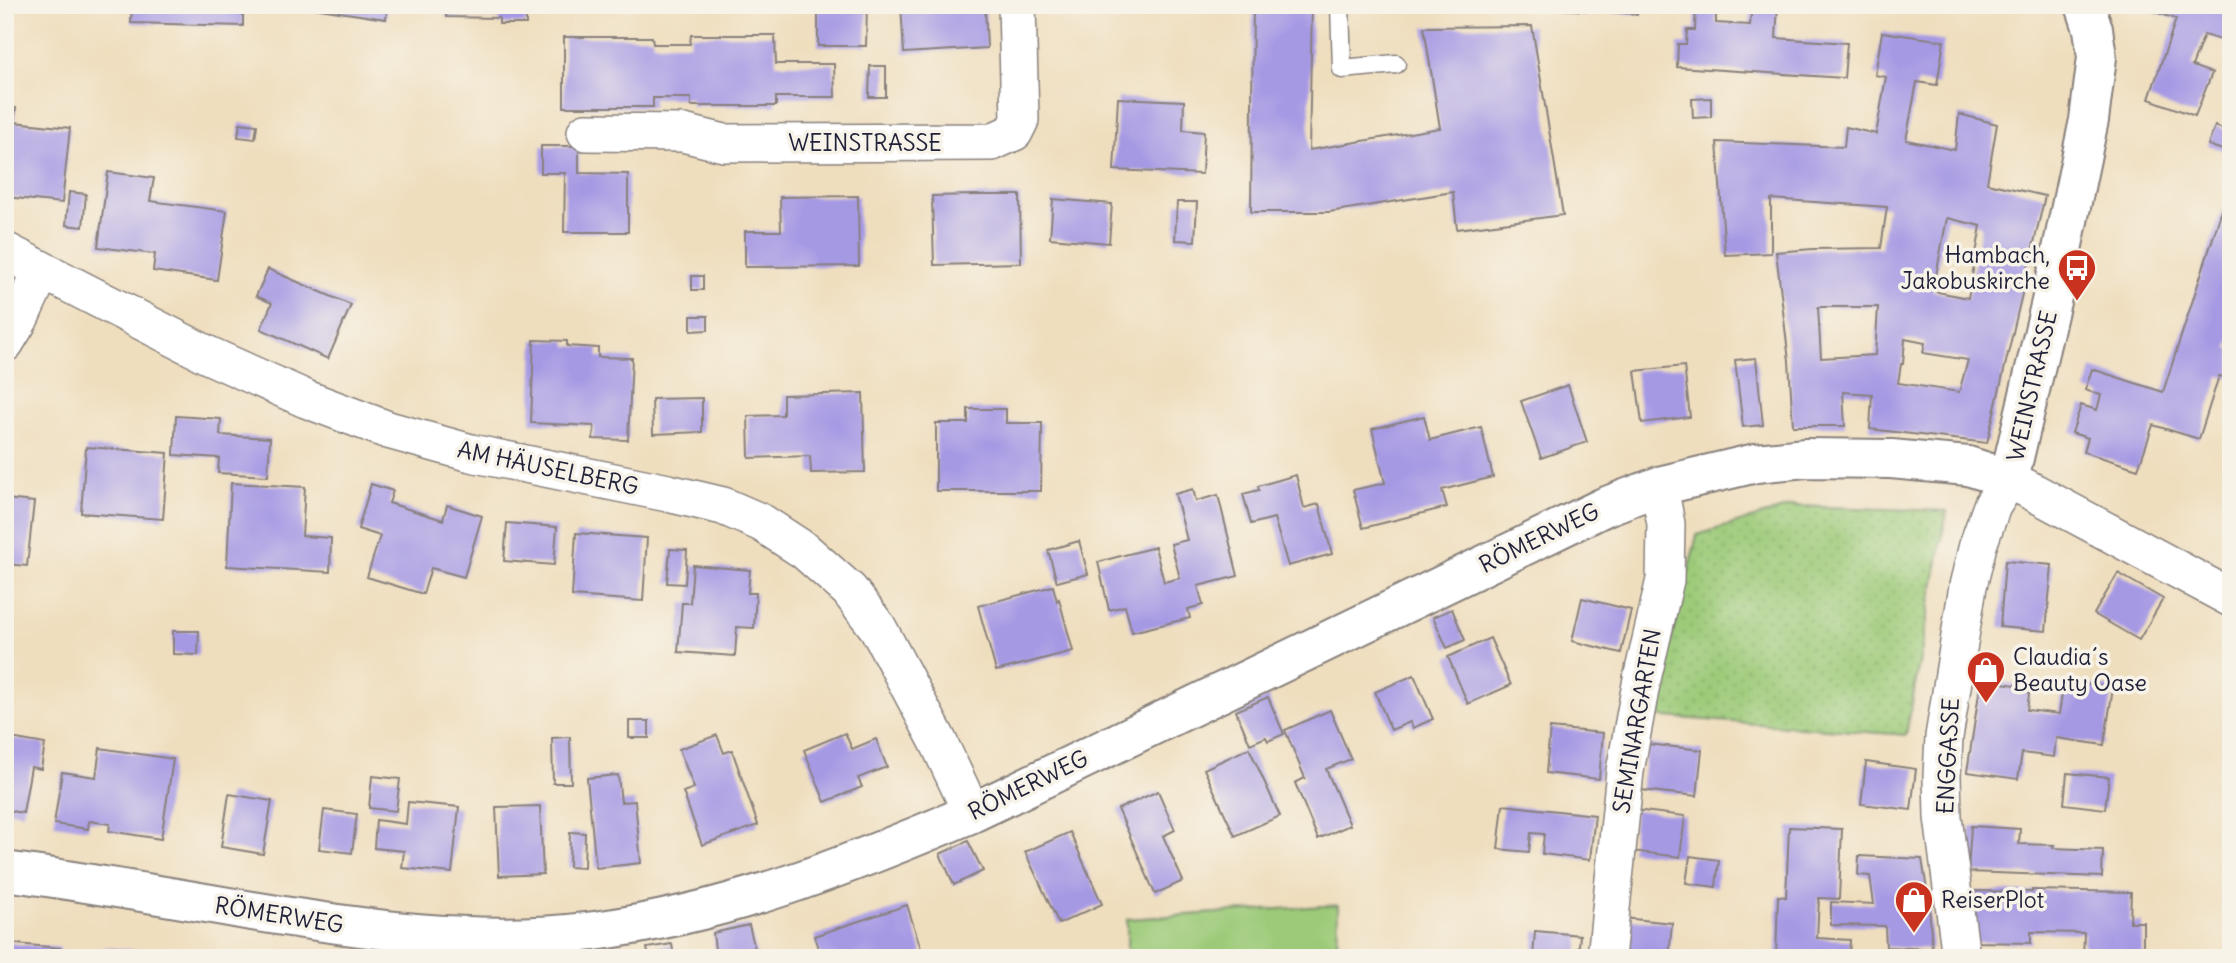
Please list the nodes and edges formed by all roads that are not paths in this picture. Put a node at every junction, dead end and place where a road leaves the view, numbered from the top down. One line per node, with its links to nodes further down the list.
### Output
1 (1017, 5): 5 (street, WEINSTRASSE)
2 (1340, 5): 4 (lane)
3 (2085, 5): 9 (street, WEINSTRASSE)
4 (1396, 64)
5 (586, 132)
6 (5, 251): 7 (street, AM HÄUSELBERG)
7 (42, 270): 8 (street); 12 (street, AM HÄUSELBERG)
8 (5, 343)
9 (2010, 479): 10 (street, RÖMERWEG); 11 (street, WEINSTRASSE); 15 (street, ENGGASSE)
10 (1659, 486): 12 (street, RÖMERWEG); 14 (street, SEMINARGARTEN)
11 (2231, 598)
12 (972, 813): 13 (street, RÖMERWEG)
13 (5, 871)
14 (1606, 958)
15 (1961, 958)

